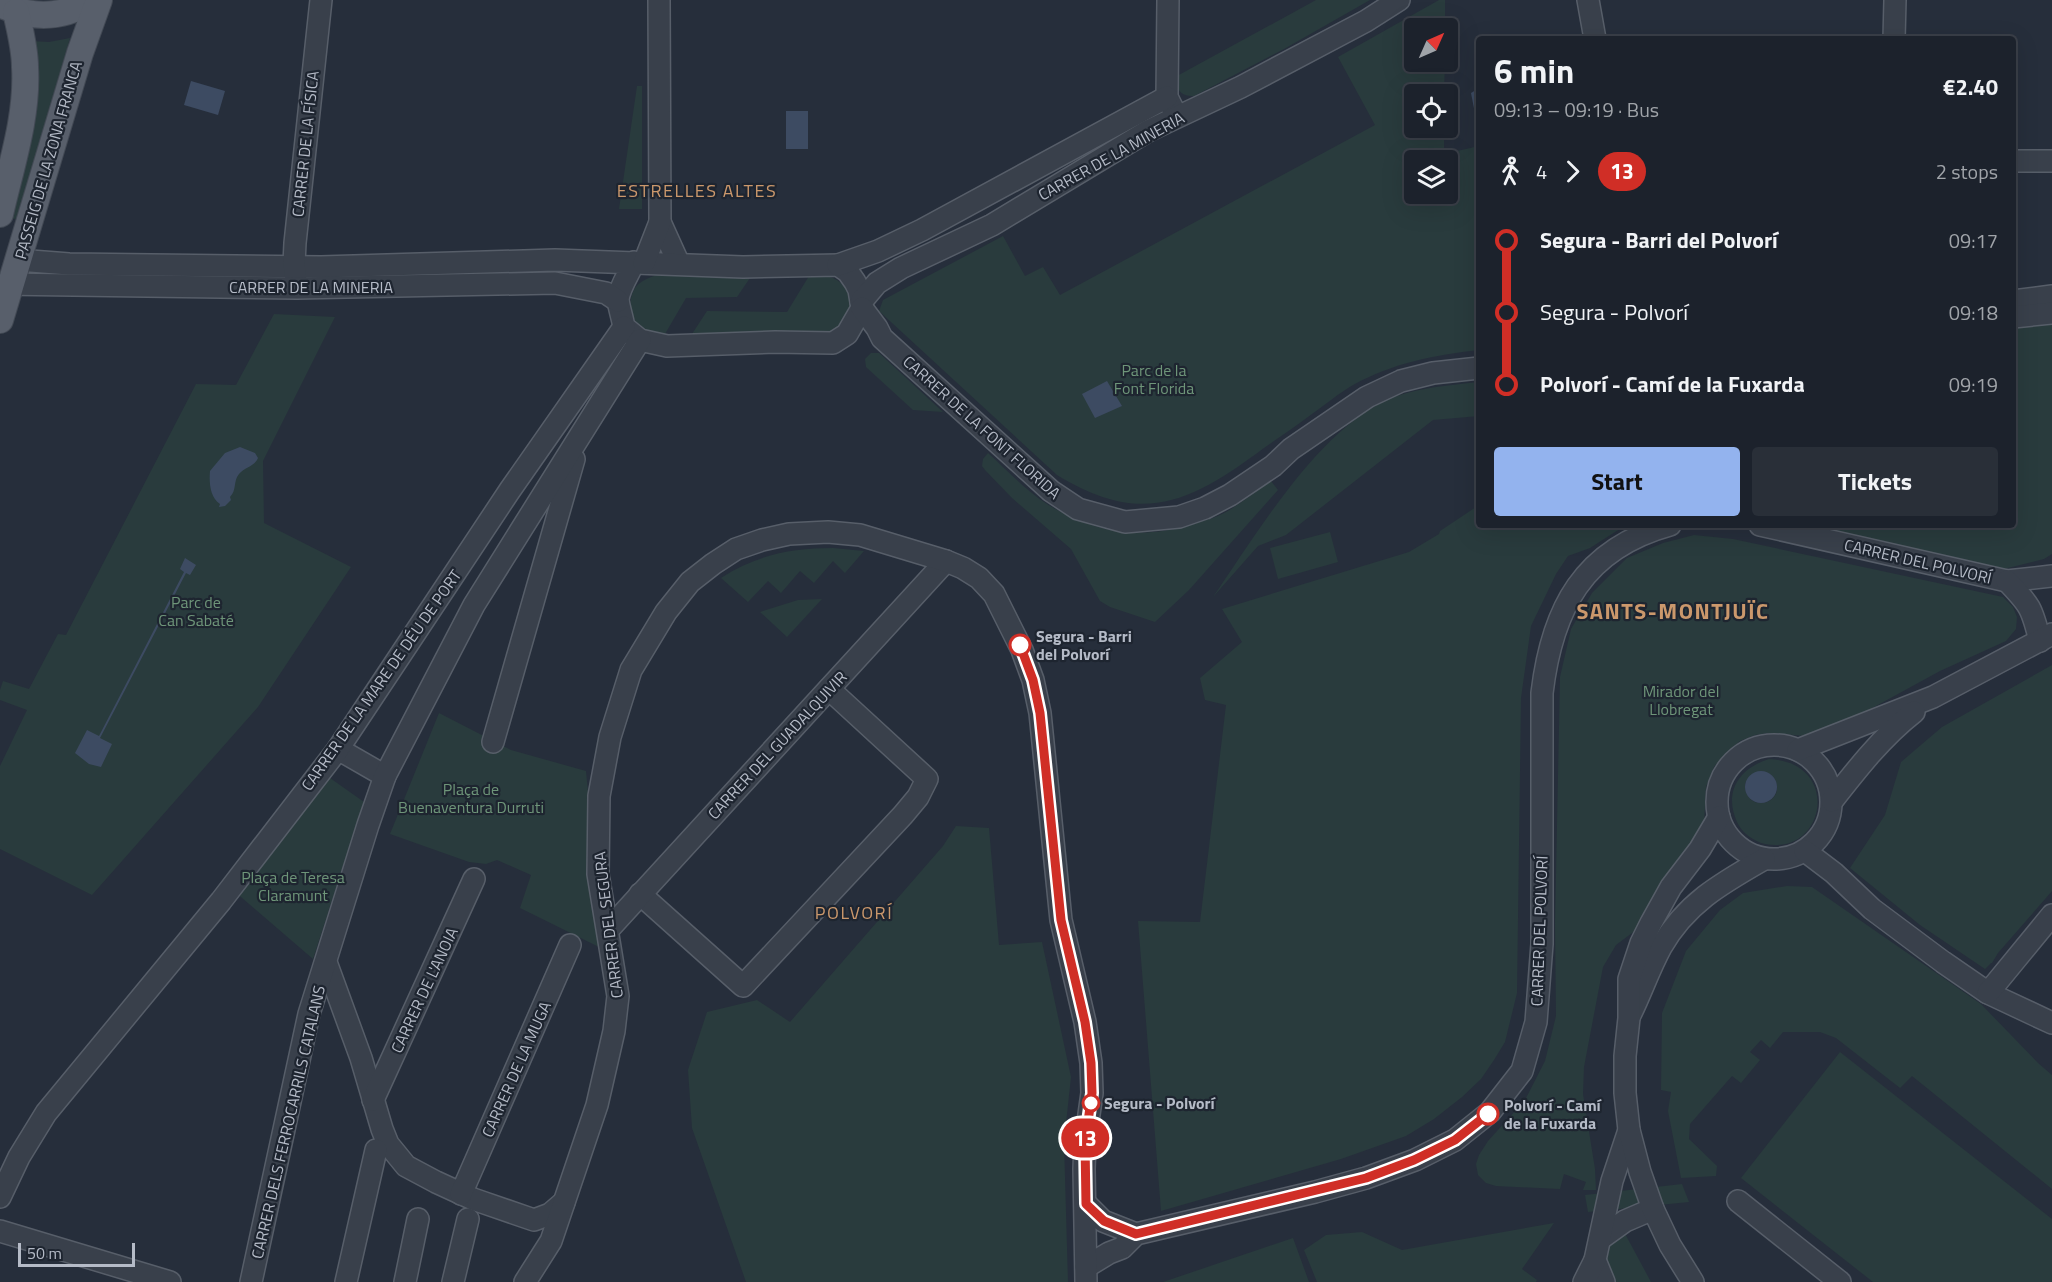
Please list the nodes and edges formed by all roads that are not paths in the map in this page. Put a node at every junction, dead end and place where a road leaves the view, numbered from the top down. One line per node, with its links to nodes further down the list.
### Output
1 (92, 0): 9 (main road)
2 (99, 0): 22 (main road, PASSEIG DE LA ZONA FRANCA)
3 (321, 0): 20 (street, CARRER DE LA FÍSICA)
4 (659, 0): 17 (street)
5 (1168, 0): 12 (street)
6 (1399, 0): 13 (street, CARRER DE LA MINERIA)
7 (1588, 0): 10 (street)
8 (1895, 0): 11 (street)
9 (8, 8): 16 (main road, PASSEIG DE LA ZONA FRANCA)
10 (1594, 36)
11 (1894, 36)
12 (1167, 97): 13 (street); 21 (street, CARRER DE LA MINERIA)
13 (1178, 117): 27 (street, CARRER DE LA MINERIA)
14 (2016, 161): 15 (street)
15 (2052, 161)
16 (0, 213)
17 (660, 222): 18 (street); 19 (street)
18 (639, 263): 19 (street, CARRER DE LA MINERIA); 20 (street, CARRER DE LA MINERIA); 25 (street)
19 (679, 264): 21 (street, CARRER DE LA MINERIA)
20 (295, 266): 22 (street, CARRER DE LA MINERIA); 23 (street, CARRER DE LA FÍSICA)
21 (838, 266): 27 (street, CARRER DE LA FONT FLORIDA)
22 (8, 272): 23 (street, CARRER DE LA MINERIA); 30 (main road, PASSEIG DE LA ZONA FRANCA)
23 (297, 288): 25 (street, CARRER DE LA MINERIA)
24 (2052, 296): 26 (street)
25 (618, 301): 31 (street)
26 (2016, 301)
27 (861, 305): 32 (street, CARRER DE LA MINERIA); 33 (street, CARRER DE LA FONT FLORIDA)
28 (2052, 313): 29 (street)
29 (2016, 317)
30 (0, 320)
31 (632, 333): 32 (street); 35 (street, CARRER DE LA MARE DE DÉU DE PORT); 45 (street, CARRER DE LA MARE DE DÉU DE PORT)
32 (848, 334): 33 (street)
33 (879, 335): 34 (street, CARRER DE LA FONT FLORIDA)
34 (1476, 368)
35 (581, 435): 44 (street, CARRER DE LA MARE DE DÉU DE PORT); 47 (street, CARRER DE LA MARE DE DÉU DE PORT)
36 (1660, 528): 74 (street, CARRER DEL POLVORÍ)
37 (1773, 528): 40 (street, CARRER DEL POLVORÍ)
38 (946, 561): 42 (street, CARRER DEL GUADALQUIVIR); 55 (street, CARRER DEL SEGURA); 68 (street, CARRER DEL SEGURA)
39 (2052, 576): 40 (street, CARRER DEL POLVORÍ)
40 (2007, 581): 41 (street, CARRER DEL POLVORÍ)
41 (2046, 637): 43 (street)
42 (829, 689): 53 (street, CARRER DEL GUADALQUIVIR); 53 (street)
43 (1933, 697): 46 (street); 48 (street)
44 (493, 742)
45 (338, 748): 47 (street); 65 (street, CARRER DE LA MARE DE DÉU DE PORT)
46 (1798, 750): 48 (street); 49 (street)
47 (386, 776): 57 (street)
48 (1832, 801): 50 (street)
49 (1719, 817): 51 (street); 59 (street)
50 (1805, 851): 51 (street); 58 (street)
51 (1764, 859): 59 (street)
52 (474, 879): 61 (street, CARRER DE L'ANOIA)
53 (640, 894): 55 (street, CARRER DEL GUADALQUIVIR)
54 (2052, 915): 58 (street)
55 (608, 930): 67 (street, CARRER DEL SEGURA)
56 (570, 945): 64 (street, CARRER DE LA MUGA)
57 (326, 962): 61 (street); 80 (street, CARRER DELS FERROCARRILS CATALANS)
58 (1988, 993): 60 (street)
59 (1629, 1018): 62 (street)
60 (2052, 1023)
61 (373, 1100): 64 (street)
62 (1629, 1130): 69 (street); 75 (street)
63 (376, 1150): 81 (street)
64 (462, 1194): 72 (street)
65 (0, 1197)
66 (1738, 1201): 88 (street)
67 (564, 1202): 72 (street); 76 (street, CARRER DEL SEGURA)
68 (1086, 1204): 74 (street); 78 (street, CARRER DEL SEGURA)
69 (1653, 1209): 75 (street); 87 (street)
70 (418, 1219): 82 (street)
71 (468, 1219): 83 (street)
72 (534, 1220): 76 (street)
73 (0, 1231): 79 (street)
74 (1136, 1234): 78 (street, CARRER DEL POLVORÍ)
75 (1600, 1239): 77 (street)
76 (544, 1253): 84 (street, CARRER DEL SEGURA)
77 (1595, 1260): 85 (street); 86 (street)
78 (1086, 1275)
79 (170, 1282)
80 (251, 1282)
81 (346, 1282)
82 (405, 1282)
83 (453, 1282)
84 (525, 1282)
85 (1584, 1282)
86 (1604, 1282)
87 (1693, 1282)
88 (1840, 1282)

